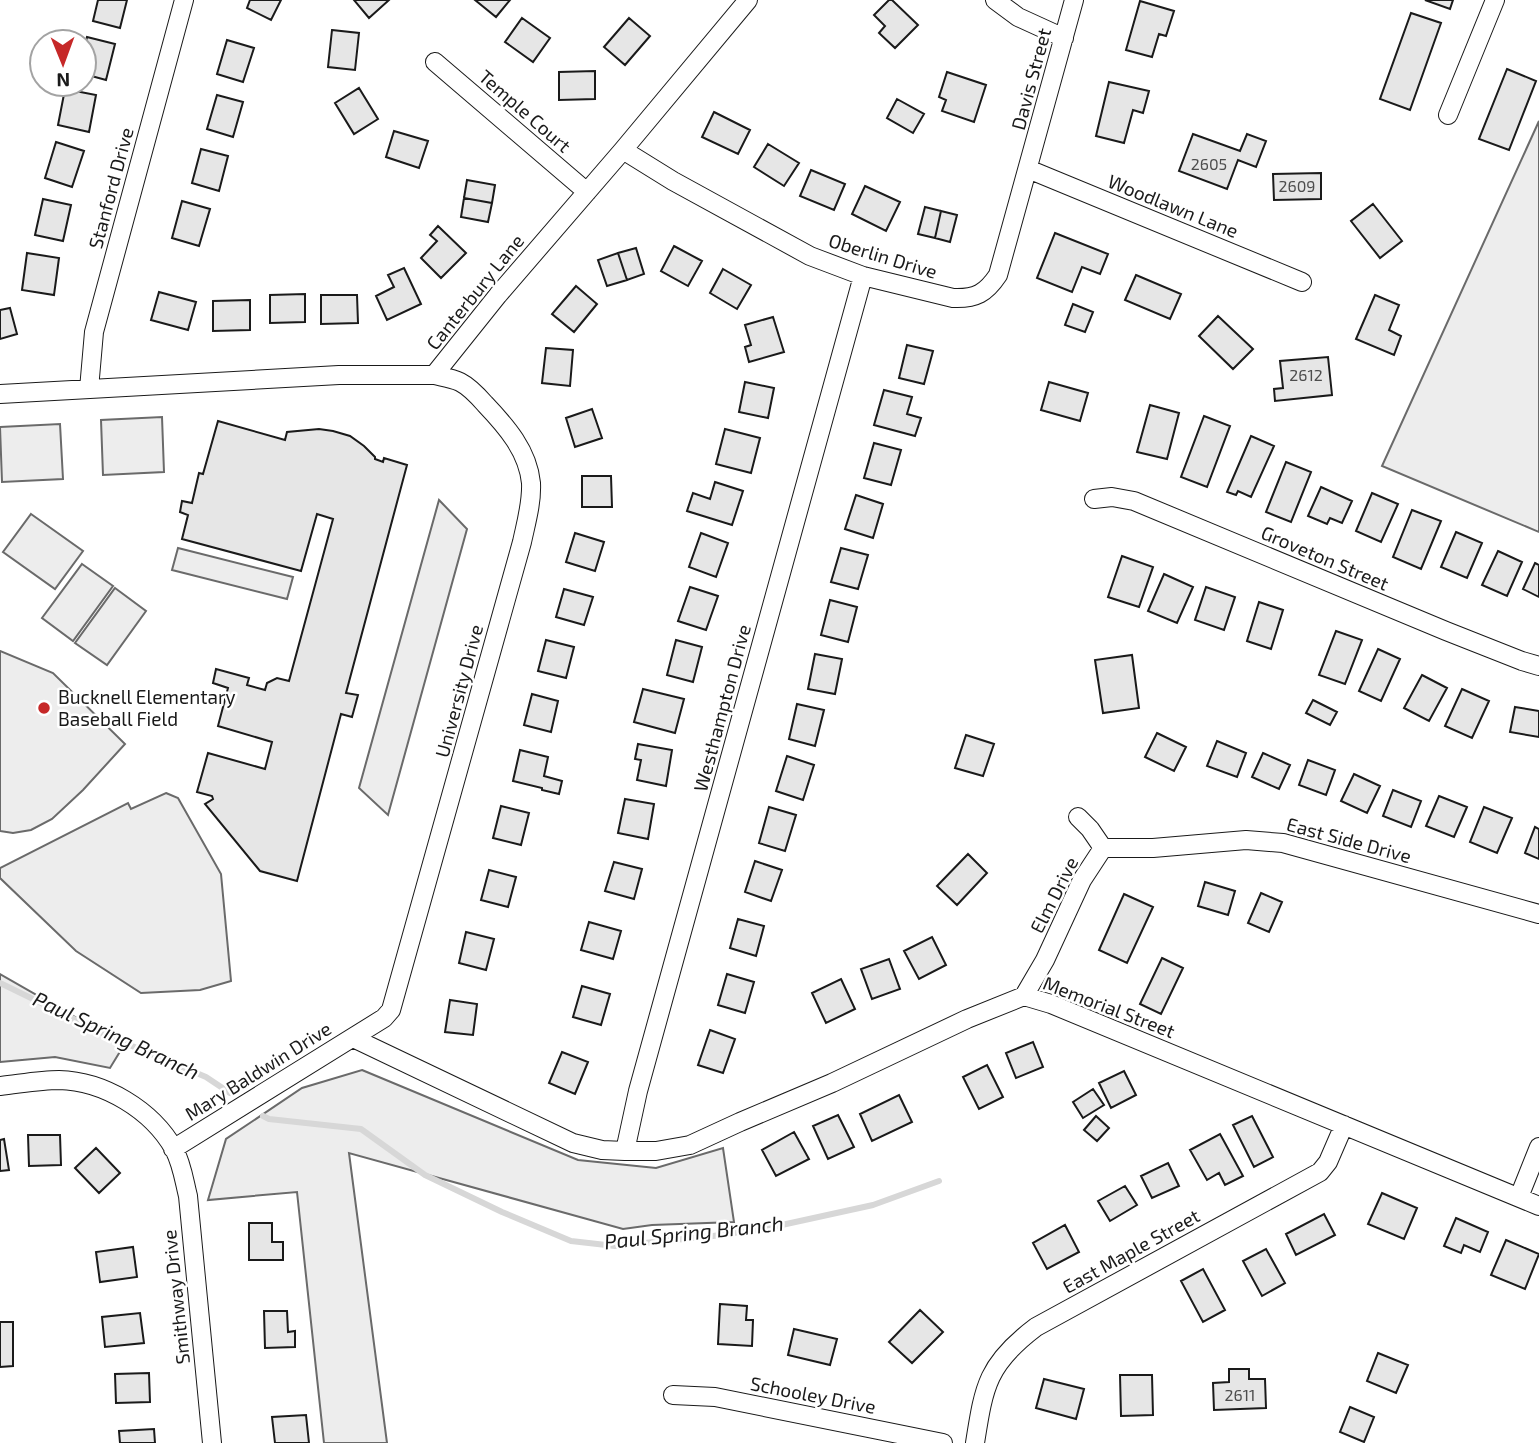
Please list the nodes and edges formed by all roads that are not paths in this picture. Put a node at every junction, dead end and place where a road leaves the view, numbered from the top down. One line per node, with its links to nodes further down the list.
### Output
1 (184, 0): 15 (street, Stanford Drive)
2 (748, 0): 9 (street, Canterbury Lane)
3 (995, 0): 6 (street)
4 (1074, 0): 6 (street, Davis Street)
5 (1495, 0): 8 (street)
6 (1064, 38): 10 (street, Davis Street)
7 (435, 62): 11 (street, Temple Court)
8 (1448, 115)
9 (623, 150): 11 (street, Canterbury Lane); 12 (street, Oberlin Drive)
10 (1028, 169): 12 (street, Oberlin Drive); 13 (street, Woodlawn Lane)
11 (587, 192): 14 (street, Canterbury Lane)
12 (863, 276): 28 (street, Westhampton Drive)
13 (1302, 282)
14 (434, 375): 15 (street, Canterbury Lane); 23 (street, University Drive)
15 (89, 389): 16 (street, Canterbury Lane)
16 (0, 394)
17 (1094, 499): 18 (street, Groveton Street)
18 (1539, 666)
19 (1079, 817): 20 (street, Elm Drive)
20 (1103, 848): 21 (street, East Side Drive); 22 (street, Elm Drive)
21 (1539, 914)
22 (1024, 996): 25 (street, Memorial Street); 28 (street, Memorial Street)
23 (353, 1038): 27 (street, Mary Baldwin Drive); 28 (street, Mary Baldwin Drive)
24 (0, 1086): 27 (street)
25 (1344, 1125): 29 (street, Memorial Street); 34 (street, East Maple Street)
26 (1539, 1147): 29 (street)
27 (173, 1149): 32 (street, Smithway Drive)
28 (625, 1151)
29 (1518, 1197): 30 (street, Memorial Street)
30 (1539, 1206)
31 (673, 1395): 33 (street, Schooley Drive)
32 (212, 1443)
33 (943, 1443)
34 (975, 1443)

